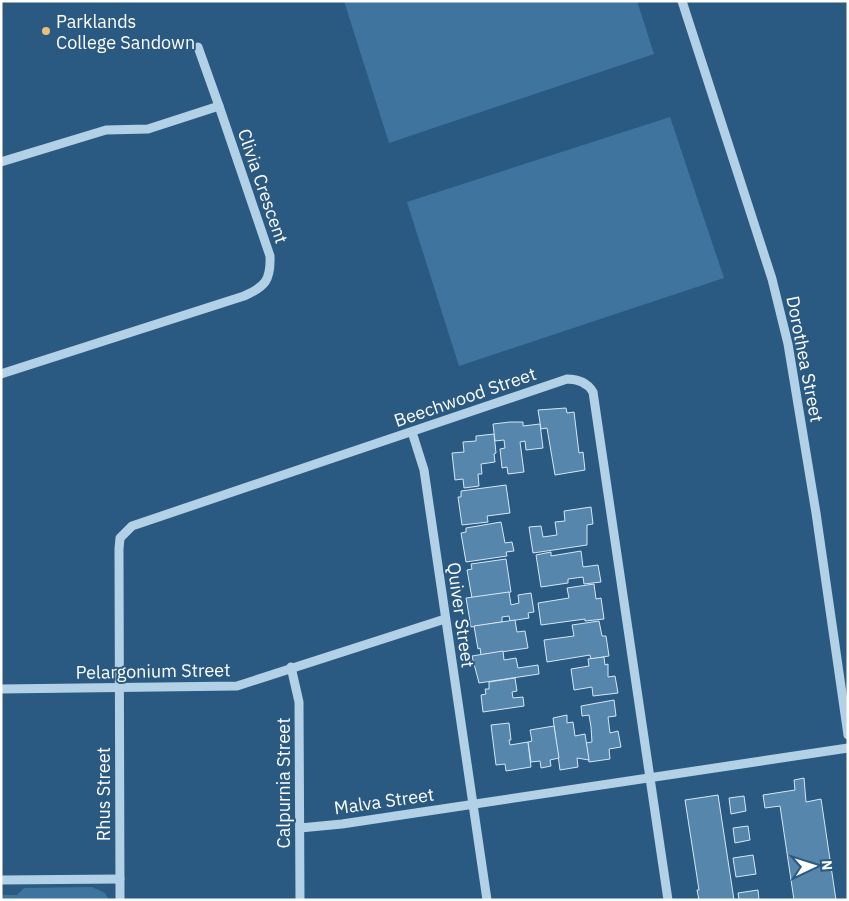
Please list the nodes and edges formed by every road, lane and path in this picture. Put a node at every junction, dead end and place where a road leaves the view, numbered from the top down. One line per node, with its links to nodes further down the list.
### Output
1 (682, 1): 11 (street, Dorothea Street)
2 (198, 47): 3 (street, Clivia Crescent)
3 (219, 106): 4 (street); 5 (street, Clivia Crescent)
4 (1, 162)
5 (1, 374)
6 (412, 432): 7 (street, Quiver Street); 9 (street, Beechwood Street); 13 (street, Beechwood Street)
7 (446, 619): 8 (street, Pelargonium Street); 14 (street, Quiver Street)
8 (291, 668): 9 (street, Pelargonium Street); 15 (street, Calpurnia Street)
9 (118, 688): 10 (street, Pelargonium Street); 16 (street, Rhus Street)
10 (1, 689)
11 (848, 735)
12 (848, 748): 13 (street, Malva Street)
13 (650, 778): 14 (street, Malva Street); 21 (street)
14 (473, 805): 15 (street, Malva Street); 20 (street, Quiver Street)
15 (300, 828): 19 (street, Calpurnia Street)
16 (120, 879): 17 (street); 18 (street, Rhus Street)
17 (1, 880)
18 (120, 900)
19 (300, 900)
20 (487, 900)
21 (668, 900)

